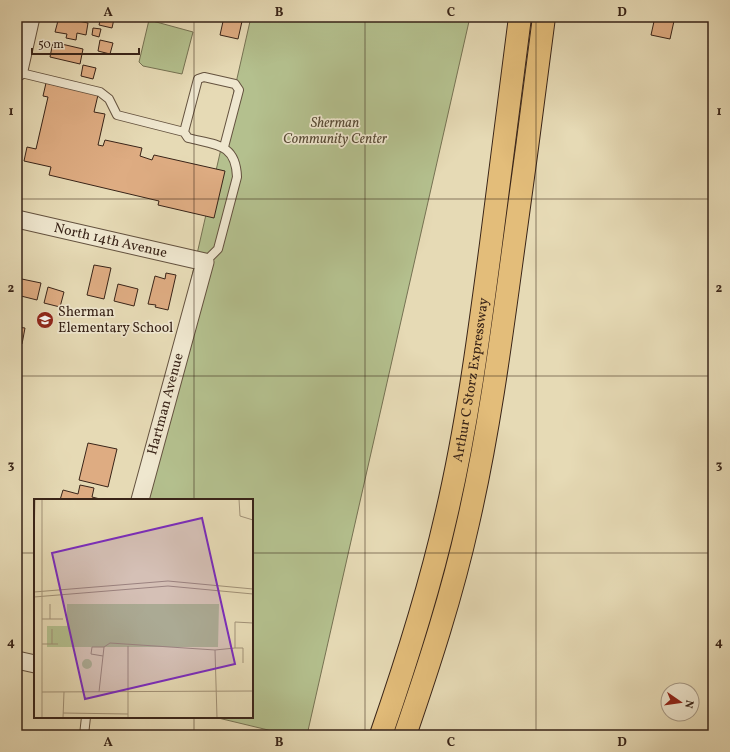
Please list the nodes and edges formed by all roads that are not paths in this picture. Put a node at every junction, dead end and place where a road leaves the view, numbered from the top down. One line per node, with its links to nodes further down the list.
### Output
1 (29, 17): 4 (street)
2 (520, 17): 14 (highway, Arthur C Storz Expressway)
3 (544, 17): 15 (highway, Arthur C Storz Expressway)
4 (17, 71): 5 (lane)
5 (184, 132): 6 (lane); 6 (lane)
6 (224, 147): 8 (lane)
7 (17, 219): 8 (street, North 14th Avenue)
8 (205, 262): 9 (street, Hartman Avenue)
9 (140, 499)
10 (17, 660): 11 (street)
11 (34, 664)
12 (86, 718): 13 (lane)
13 (84, 735)
14 (381, 735)
15 (405, 735)

